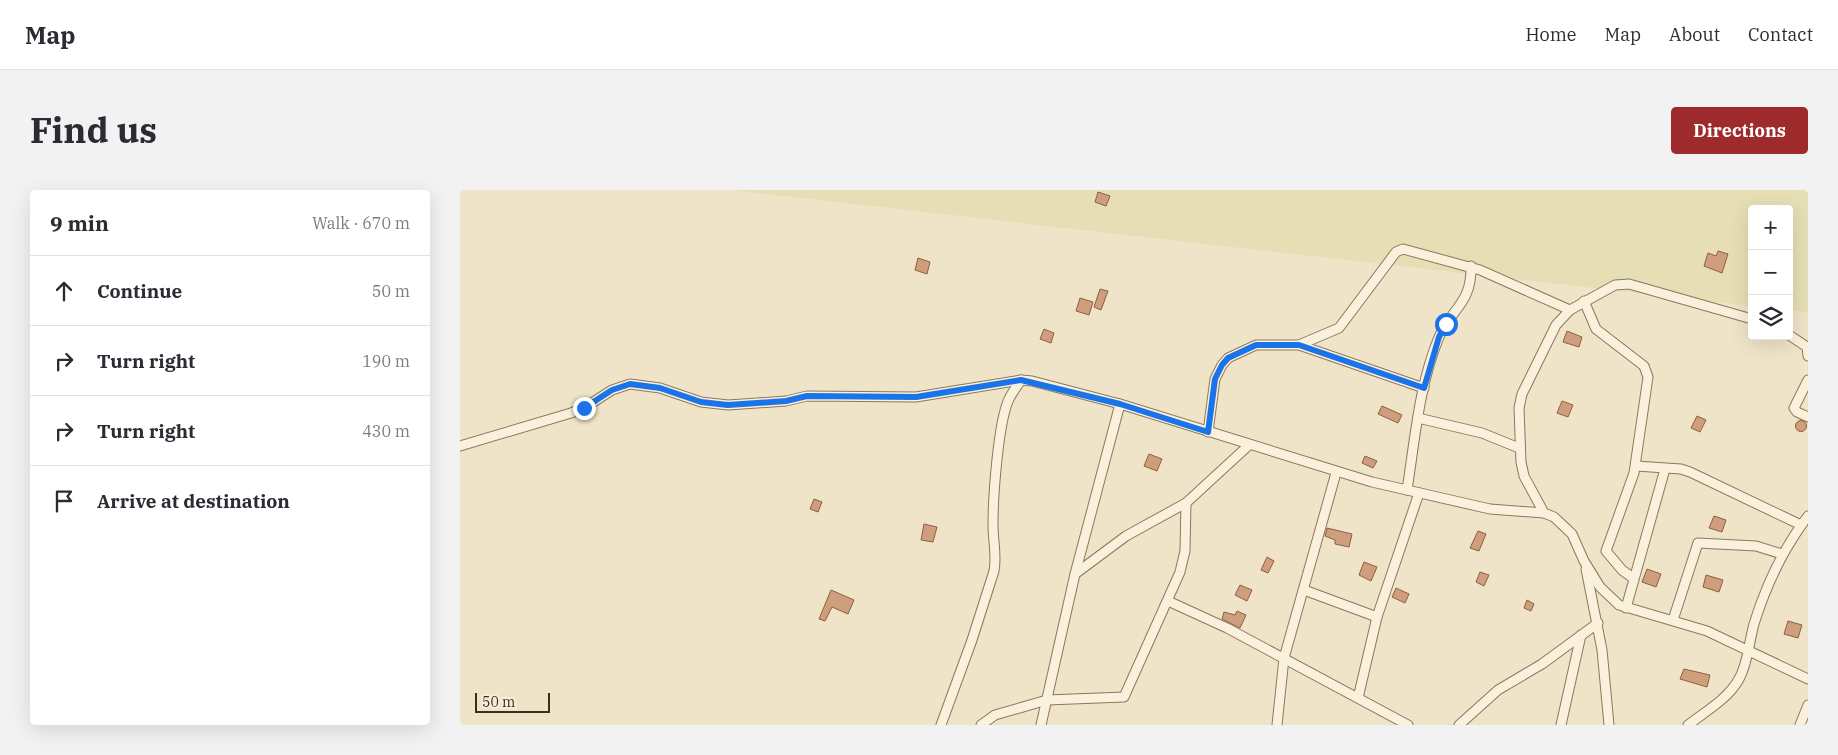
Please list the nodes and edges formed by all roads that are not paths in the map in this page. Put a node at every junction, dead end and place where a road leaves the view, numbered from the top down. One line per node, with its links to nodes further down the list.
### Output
1 (1471, 266): 3 (street); 6 (street); 10 (street)
2 (1584, 301): 3 (street); 4 (street); 18 (street)
3 (1570, 310): 17 (street)
4 (1748, 318)
5 (1793, 337): 7 (street)
6 (1299, 345): 10 (street); 14 (street)
7 (1808, 356)
8 (1021, 380): 11 (street); 16 (street); 44 (street)
9 (1808, 380): 12 (street)
10 (1424, 388): 13 (street)
11 (1120, 404): 14 (street); 29 (street)
12 (1808, 417)
13 (1418, 418): 17 (street); 21 (street)
14 (1208, 432): 15 (street)
15 (1249, 444): 20 (street); 23 (street)
16 (460, 446)
17 (1519, 448): 24 (street)
18 (1636, 466): 19 (street); 30 (street)
19 (1665, 469): 26 (street); 30 (street)
20 (1336, 472): 21 (street); 31 (street)
21 (1407, 490): 22 (street)
22 (1419, 493): 24 (street); 34 (street)
23 (1186, 503): 29 (street); 32 (street)
24 (1544, 513): 28 (street)
25 (1808, 516): 26 (street)
26 (1801, 525): 27 (street)
27 (1782, 554): 35 (street); 38 (street)
28 (1584, 561): 33 (street); 36 (street)
29 (1075, 574): 42 (street)
30 (1633, 578): 33 (street)
31 (1304, 590): 34 (street); 39 (street)
32 (1168, 602): 39 (street); 42 (street)
33 (1626, 608): 35 (street)
34 (1377, 617): 41 (street)
35 (1673, 620): 38 (street)
36 (1598, 623): 37 (street); 51 (street)
37 (1581, 635): 49 (street); 50 (street)
38 (1747, 649): 40 (street); 52 (street)
39 (1284, 658): 41 (street); 47 (street)
40 (1808, 679)
41 (1358, 698): 48 (street)
42 (1047, 700): 45 (street); 46 (street)
43 (1808, 705): 53 (street)
44 (941, 725)
45 (981, 725)
46 (1041, 725)
47 (1276, 725)
48 (1408, 725)
49 (1459, 725)
50 (1561, 725)
51 (1609, 725)
52 (1688, 725)
53 (1800, 725)

